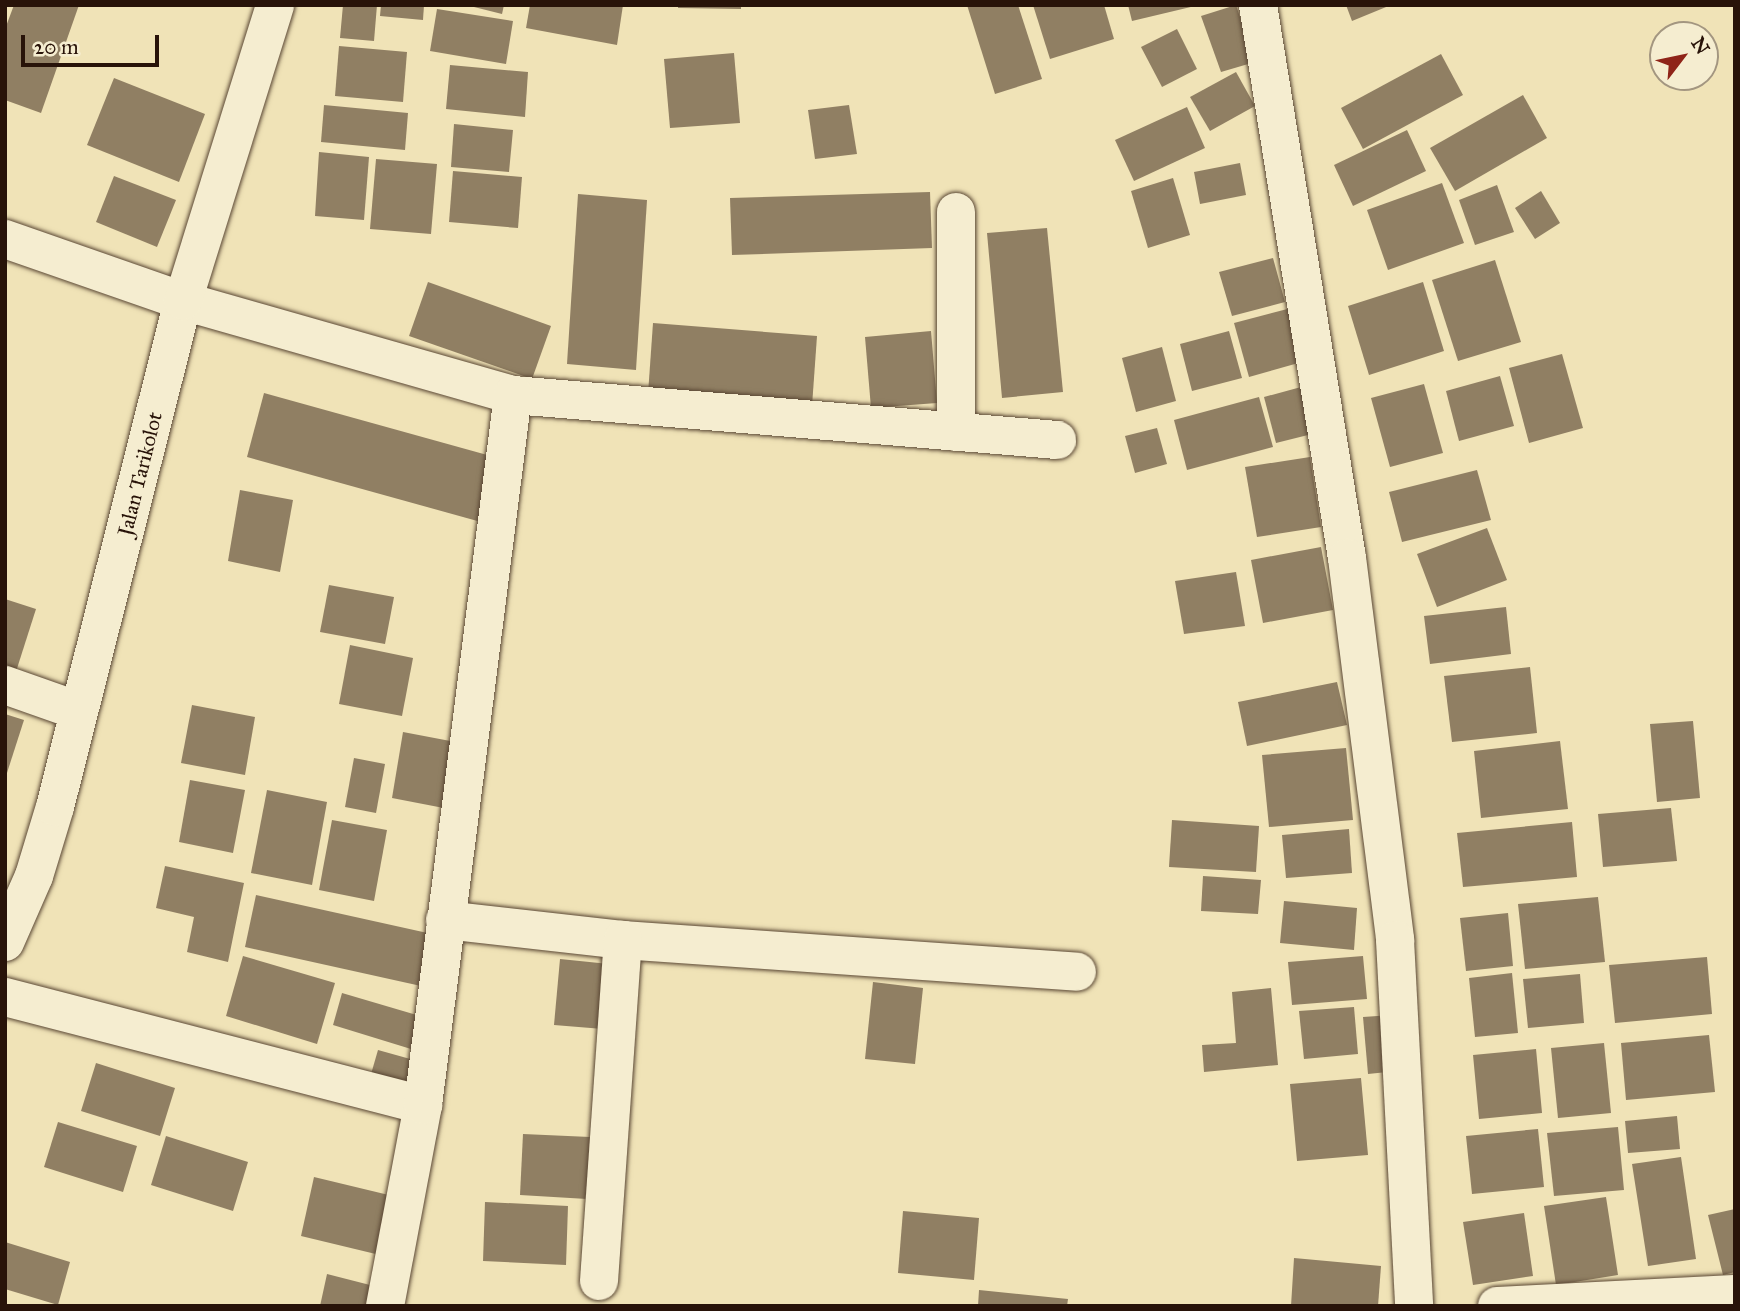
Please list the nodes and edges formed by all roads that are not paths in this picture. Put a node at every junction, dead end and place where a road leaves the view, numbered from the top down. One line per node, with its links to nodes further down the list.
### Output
1 (275, 5): 5 (street, Jalan Tarikolot)
2 (1258, 5): 20 (street)
3 (956, 212): 7 (street)
4 (5, 239): 5 (street)
5 (183, 301): 6 (street); 10 (street, Jalan Tarikolot)
6 (513, 394): 7 (street); 11 (street)
7 (956, 432): 8 (street)
8 (1057, 440)
9 (5, 685): 10 (street)
10 (79, 711): 13 (street, Jalan Tarikolot)
11 (445, 920): 12 (street); 16 (street)
12 (623, 940): 14 (street); 17 (street)
13 (5, 942)
14 (1077, 972)
15 (5, 997): 16 (street)
16 (423, 1105): 19 (street)
17 (600, 1281)
18 (1735, 1294): 21 (street)
19 (384, 1306)
20 (1414, 1306)
21 (1497, 1306)

